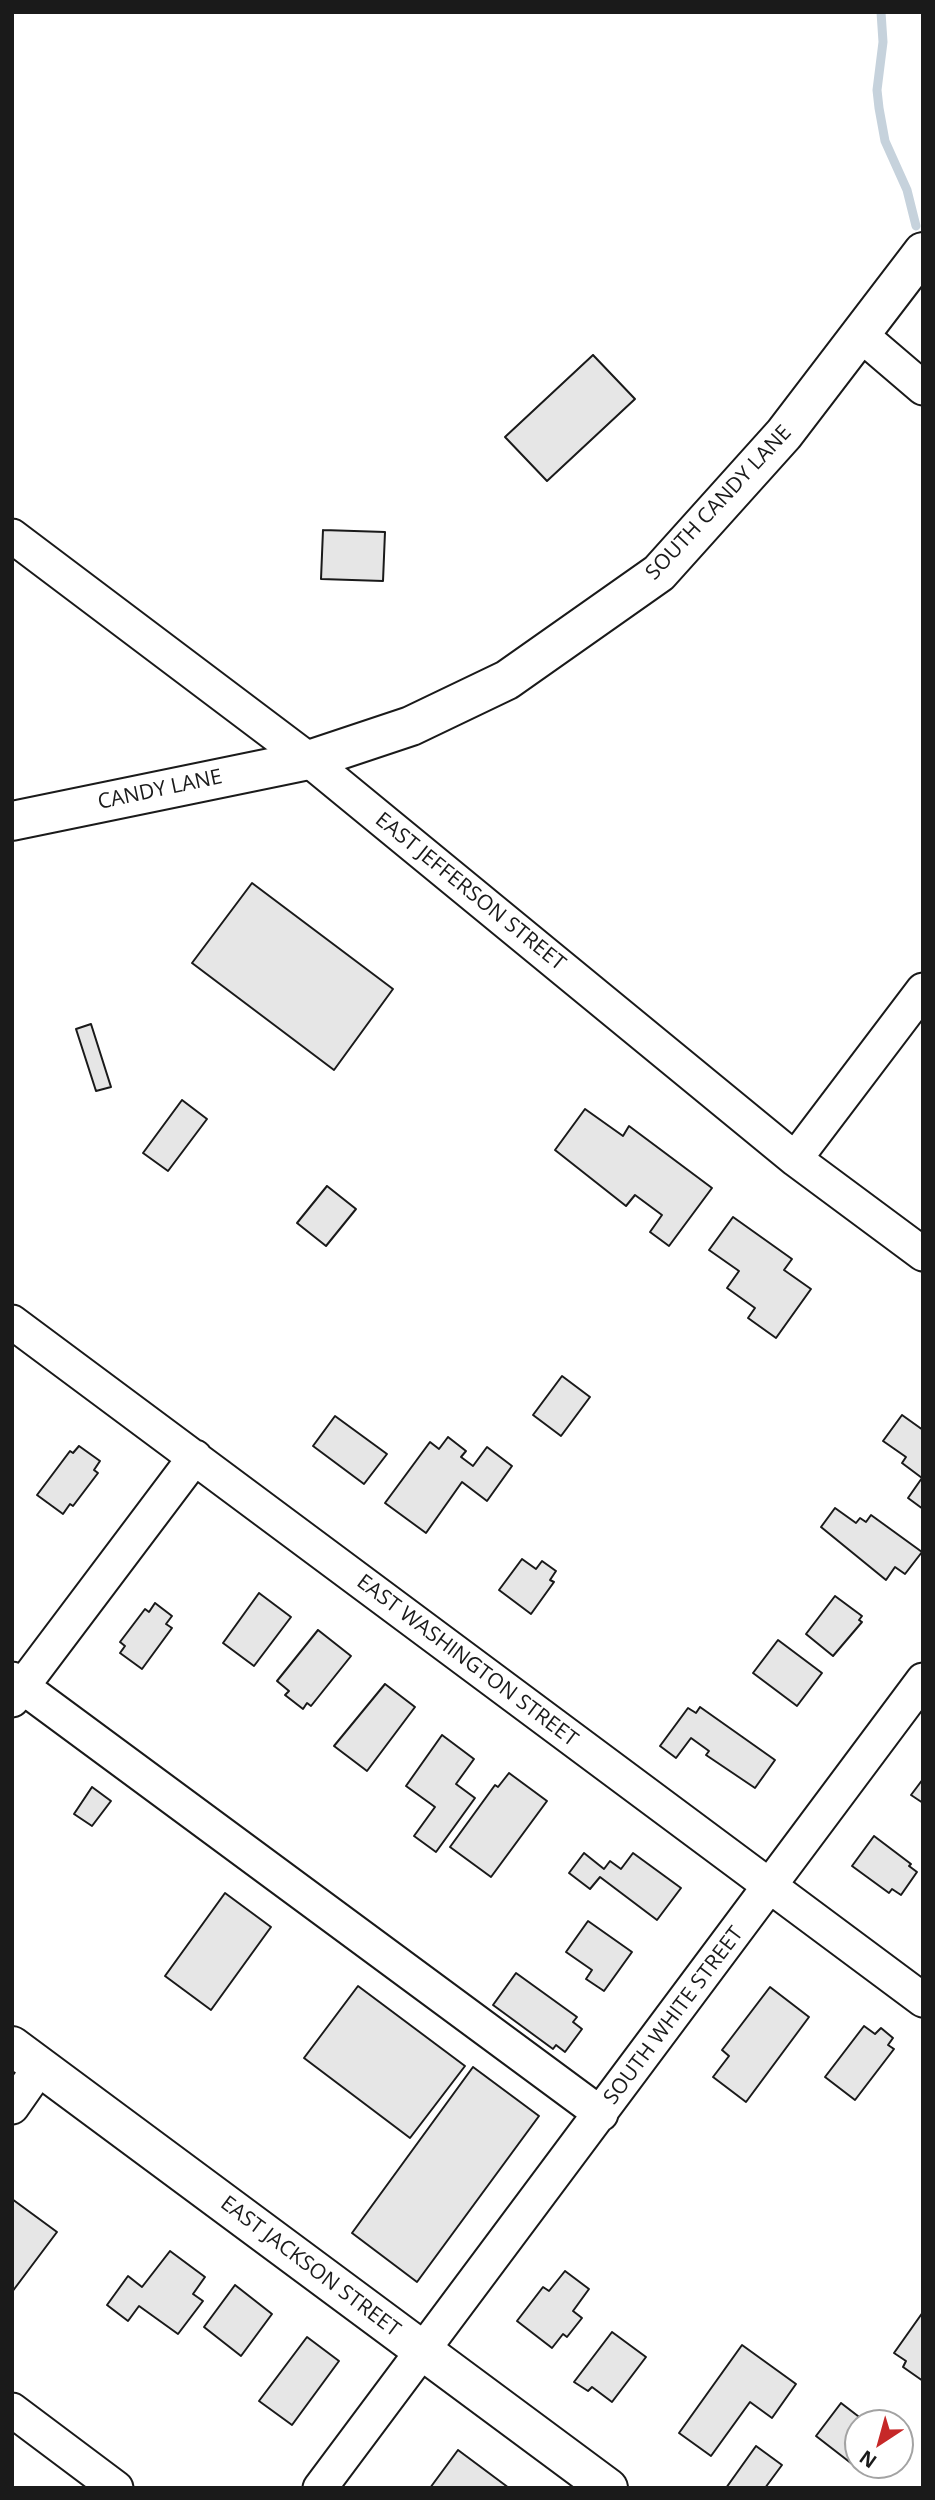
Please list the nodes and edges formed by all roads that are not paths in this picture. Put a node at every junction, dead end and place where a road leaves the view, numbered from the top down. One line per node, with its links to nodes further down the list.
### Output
1 (923, 252): 2 (main road, SOUTH CANDY LANE)
2 (861, 335): 3 (street); 5 (main road, SOUTH CANDY LANE)
3 (923, 388)
4 (12, 536): 5 (street, EAST JEFFERSON STREET)
5 (309, 760): 6 (main road, CANDY LANE); 8 (street, EAST JEFFERSON STREET)
6 (12, 821)
7 (923, 990): 8 (street)
8 (795, 1159): 9 (street, EAST JEFFERSON STREET)
9 (923, 1254)
10 (12, 1322): 11 (street, EAST WASHINGTON STREET)
11 (195, 1457): 13 (street); 14 (street, EAST WASHINGTON STREET)
12 (923, 1680): 14 (street, SOUTH WHITE STREET)
13 (16, 1688): 18 (street)
14 (769, 1887): 15 (street, EAST WASHINGTON STREET); 18 (street, SOUTH WHITE STREET)
15 (923, 2000)
16 (26, 2057): 17 (street); 19 (main road, EAST JACKSON STREET)
17 (12, 2107)
18 (601, 2114): 19 (street, SOUTH WHITE STREET)
19 (424, 2351): 22 (street, SOUTH WHITE STREET); 23 (main road, EAST JACKSON STREET)
20 (12, 2410): 21 (street)
21 (116, 2488)
22 (320, 2488)
23 (608, 2488)

